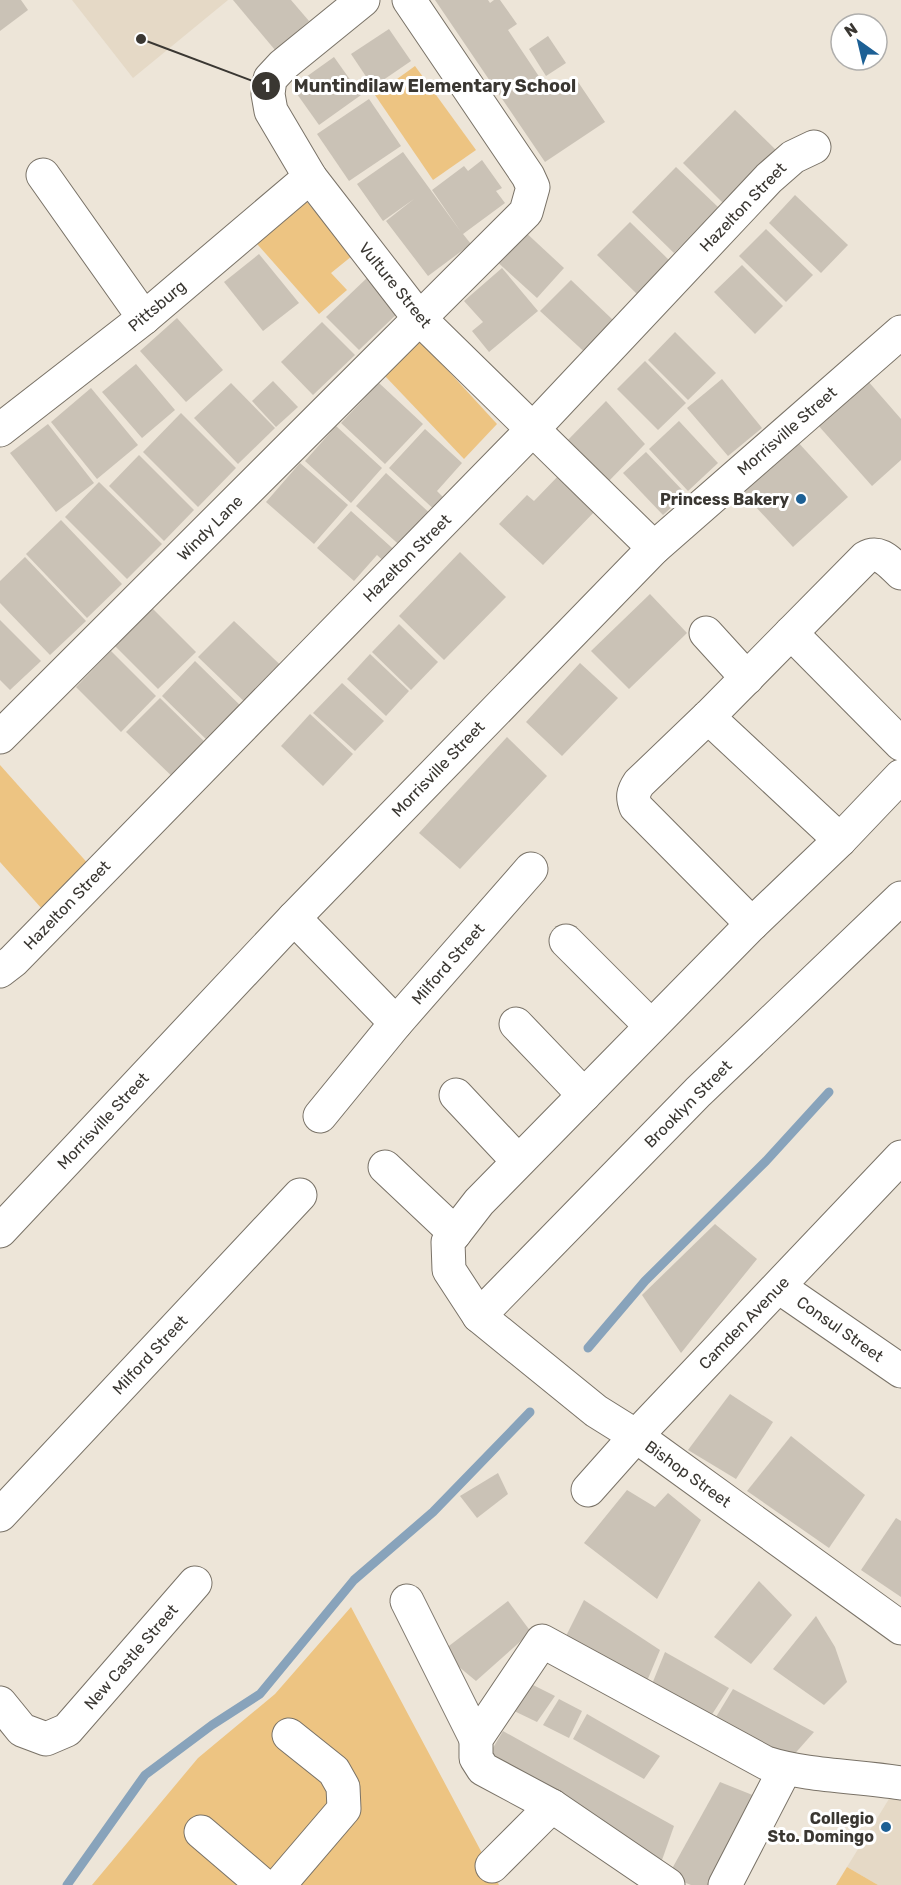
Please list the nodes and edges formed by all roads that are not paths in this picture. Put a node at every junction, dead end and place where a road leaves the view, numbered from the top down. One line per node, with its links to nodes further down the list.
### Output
1 (363, 0): 5 (street, Vulture Street)
2 (409, 0): 7 (street, Windy Lane)
3 (814, 147): 10 (street, Hazelton Street)
4 (43, 175): 6 (street)
5 (310, 177): 6 (street, Pittsburg); 7 (street, Vulture Street)
6 (144, 318): 9 (street, Pittsburg)
7 (419, 318): 10 (street, Vulture Street); 17 (street, Windy Lane)
8 (901, 332): 11 (street, Morrisville Street)
9 (0, 430)
10 (532, 430): 11 (street, Vulture Street); 26 (street, Hazelton Street)
11 (654, 548): 23 (street, Morrisville Street)
12 (901, 573): 14 (street)
13 (706, 633): 15 (street)
14 (791, 633): 15 (street); 18 (street)
15 (747, 678): 16 (street)
16 (708, 717): 20 (street); 24 (street)
17 (0, 737)
18 (901, 744)
19 (901, 776): 20 (street)
20 (840, 840): 24 (street)
21 (531, 869): 27 (street, Milford Street)
22 (901, 898): 40 (street, Brooklyn Street)
23 (294, 918): 27 (street); 37 (street, Morrisville Street)
24 (752, 924): 29 (street)
25 (566, 941): 29 (street)
26 (0, 971)
27 (396, 1023): 32 (street, Milford Street)
28 (516, 1024): 31 (street)
29 (651, 1026): 31 (street)
30 (456, 1095): 34 (street)
31 (584, 1095): 34 (street)
32 (320, 1116)
33 (901, 1157): 39 (street, Camden Avenue)
34 (518, 1161): 38 (street)
35 (386, 1167): 38 (street)
36 (300, 1195): 44 (street, Milford Street)
37 (0, 1230)
38 (455, 1233): 40 (street, Bishop Street)
39 (779, 1287): 41 (street, Consul Street); 42 (street, Camden Avenue)
40 (479, 1316): 42 (street, Bishop Street)
41 (901, 1371)
42 (636, 1436): 43 (street, Camden Avenue); 47 (street, Bishop Street)
43 (588, 1490)
44 (0, 1515)
45 (195, 1583): 48 (street, New Castle Street)
46 (407, 1601): 50 (street)
47 (901, 1628)
48 (0, 1703)
49 (289, 1735): 57 (street)
50 (476, 1739): 51 (street); 53 (street)
51 (785, 1769): 52 (street); 59 (street)
52 (901, 1783)
53 (552, 1806): 55 (street); 58 (street)
54 (201, 1832): 56 (street)
55 (492, 1866)
56 (263, 1885)
57 (279, 1885)
58 (667, 1885)
59 (724, 1885)

